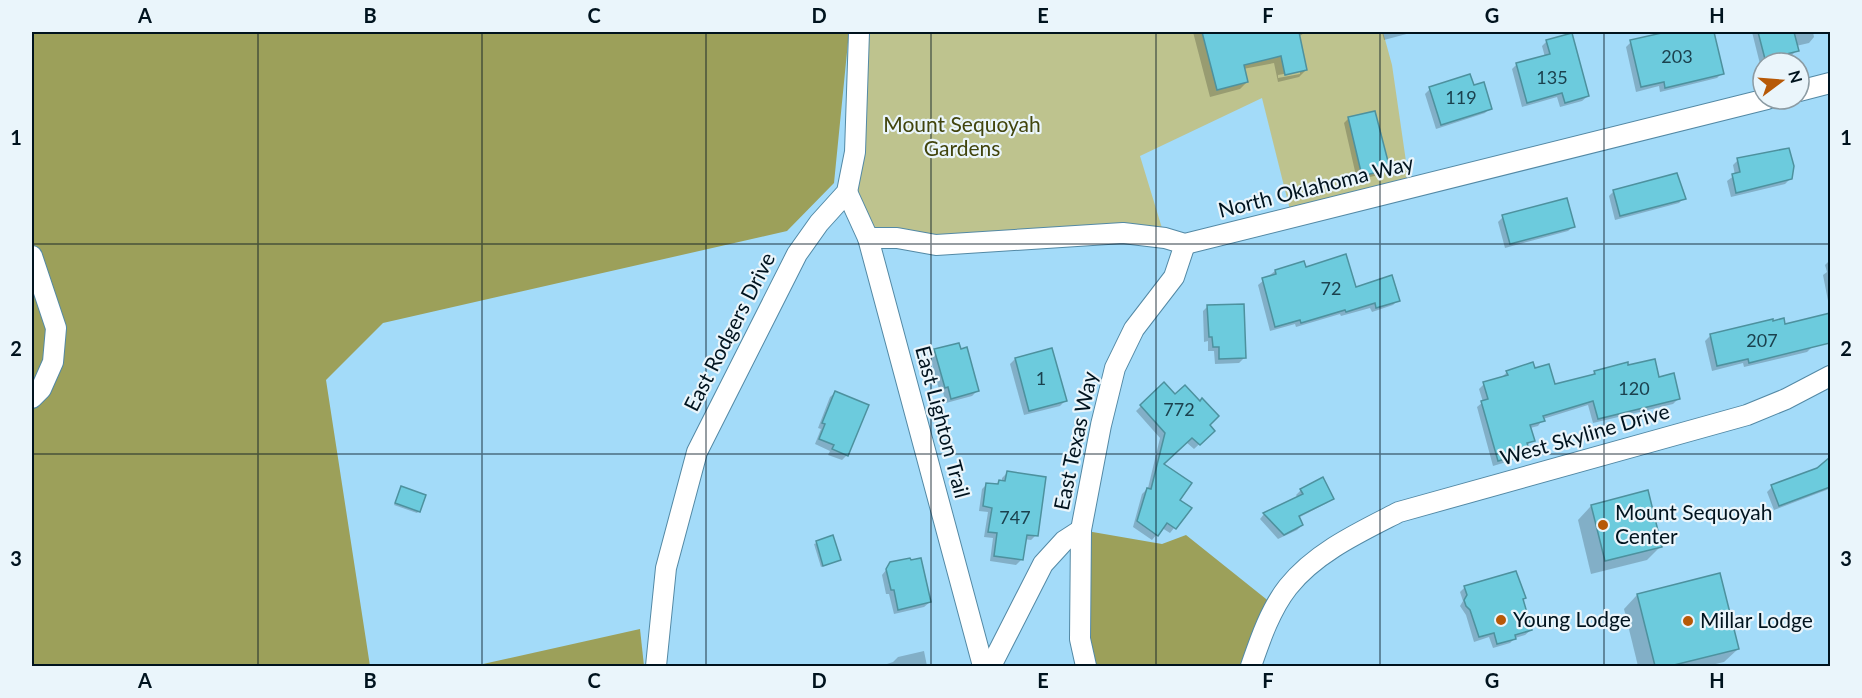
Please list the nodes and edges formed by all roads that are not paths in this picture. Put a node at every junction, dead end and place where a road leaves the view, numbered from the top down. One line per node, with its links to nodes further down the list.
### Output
1 (858, 32): 5 (street)
2 (1830, 83): 3 (street)
3 (1811, 88)
4 (1751, 103): 7 (street, North Oklahoma Way)
5 (847, 192): 6 (street, East Lighton Trail); 12 (street, East Rodgers Drive)
6 (868, 238): 7 (street, North Oklahoma Way); 13 (street, East Lighton Trail)
7 (1185, 244): 11 (street, East Texas Way)
8 (32, 256): 10 (street)
9 (1830, 376): 16 (street, West Skyline Drive)
10 (32, 398)
11 (1081, 530): 14 (street); 15 (street, East Texas Way)
12 (656, 666)
13 (983, 666)
14 (991, 666)
15 (1086, 666)
16 (1251, 666)

